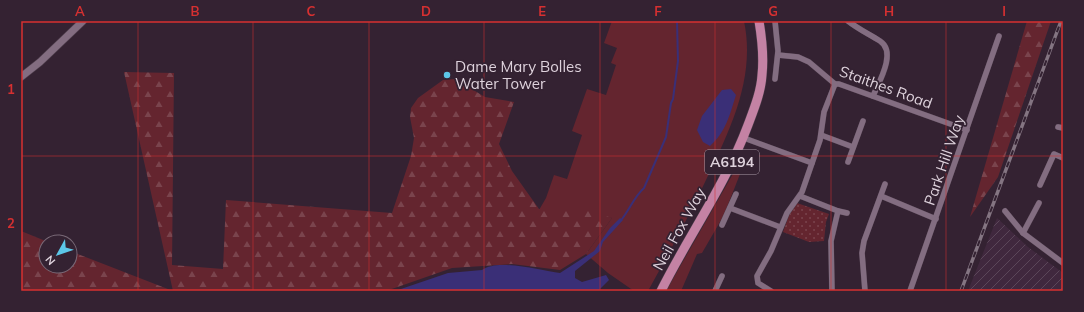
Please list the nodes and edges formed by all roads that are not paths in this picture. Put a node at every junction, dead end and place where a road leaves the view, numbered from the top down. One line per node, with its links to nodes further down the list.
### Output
1 (83, 21): 7 (street)
2 (759, 21): 14 (main road, Neil Fox Way / A6194)
3 (775, 21): 6 (street)
4 (848, 21): 10 (street)
5 (999, 36): 12 (street, Park Hill Way)
6 (778, 55): 8 (street); 9 (street, Staithes Road)
7 (21, 77)
8 (776, 79)
9 (835, 84): 10 (street, Staithes Road); 13 (street)
10 (873, 96): 12 (street, Staithes Road)
11 (863, 121): 15 (street)
12 (967, 130): 29 (street, Park Hill Way)
13 (821, 135): 15 (street); 18 (street)
14 (744, 138): 18 (street); 35 (main road, Neil Fox Way / A6194)
15 (853, 147): 17 (street)
16 (1063, 158): 20 (street)
17 (848, 162)
18 (812, 163): 22 (street)
19 (886, 184): 23 (street)
20 (1040, 185)
21 (736, 194): 25 (street)
22 (800, 196): 26 (street); 31 (street)
23 (881, 196): 29 (street); 39 (street)
24 (1039, 203): 32 (street)
25 (730, 208): 30 (street); 31 (street)
26 (838, 210): 28 (street); 38 (street)
27 (1005, 211): 32 (street)
28 (847, 213)
29 (936, 219): 40 (street, Park Hill Way)
30 (722, 225)
31 (780, 227): 37 (street)
32 (1024, 233): 33 (street)
33 (1063, 263)
34 (722, 276): 36 (street)
35 (661, 291)
36 (715, 291)
37 (771, 291)
38 (832, 291)
39 (865, 291)
40 (910, 291)

